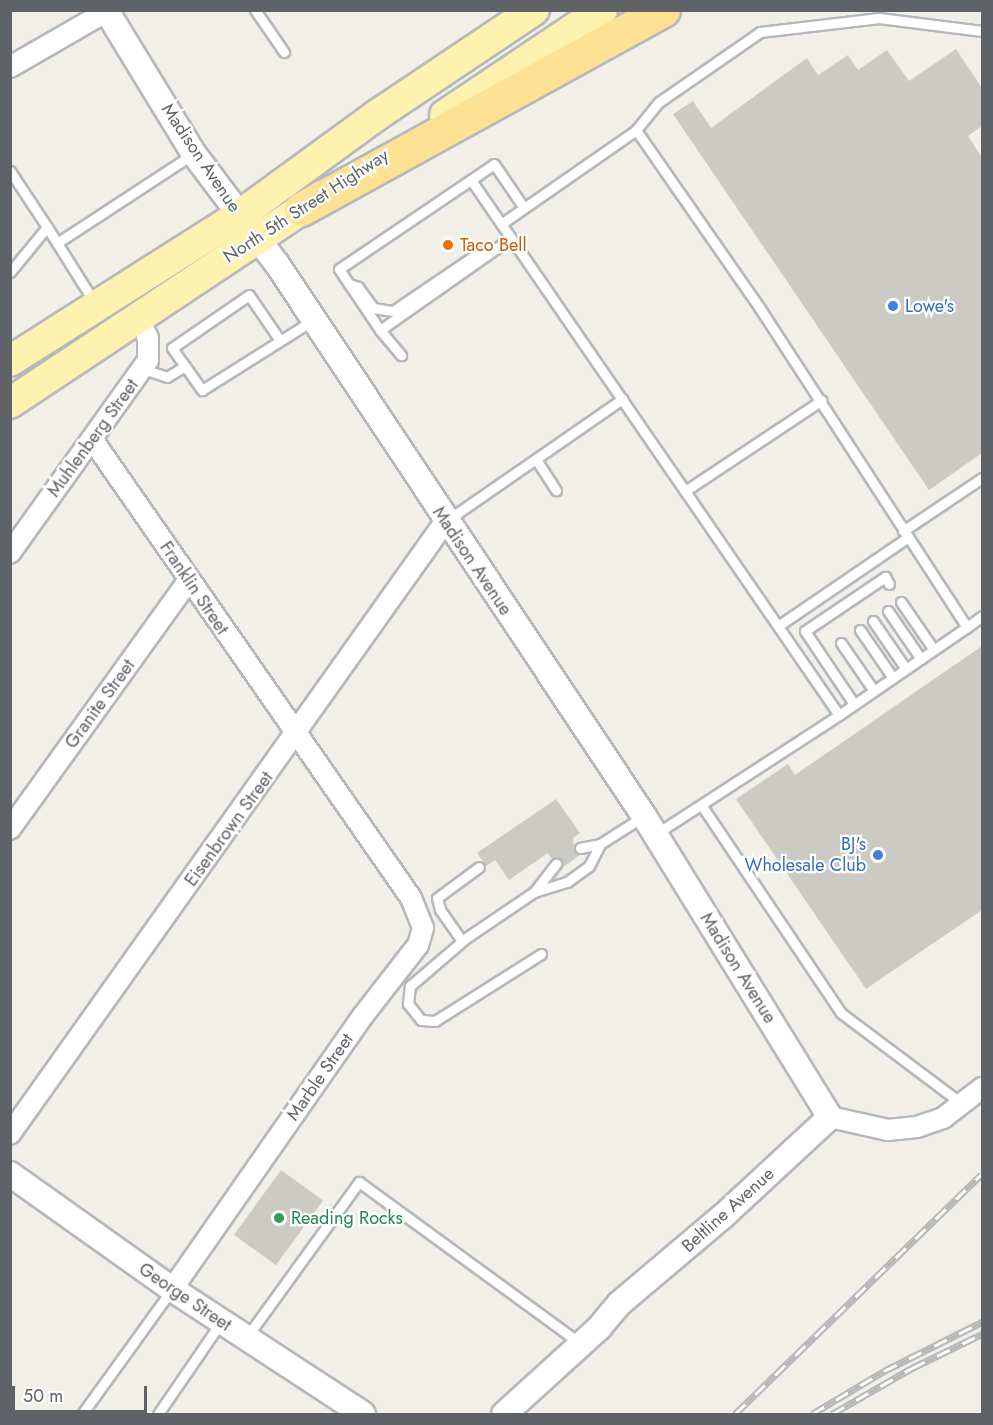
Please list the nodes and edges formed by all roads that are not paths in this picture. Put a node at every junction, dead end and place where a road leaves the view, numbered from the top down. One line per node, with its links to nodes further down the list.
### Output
1 (255, 10): 7 (lane)
2 (534, 10): 15 (main road, North 5th Street Highway)
3 (602, 10): 14 (main road, North 5th Street Highway)
4 (663, 10): 14 (highway)
5 (107, 11): 8 (street); 10 (street, Madison Avenue)
6 (982, 31): 9 (lane)
7 (284, 52)
8 (10, 67)
9 (636, 130): 13 (lane); 34 (lane)
10 (194, 154): 15 (street, Madison Avenue); 20 (lane)
11 (10, 171): 17 (lane)
12 (471, 180): 13 (lane); 16 (lane); 23 (lane)
13 (524, 208): 16 (lane)
14 (301, 209): 19 (main road, North 5th Street Highway)
15 (240, 215): 19 (street, Madison Avenue); 24 (main road, North 5th Street Highway)
16 (501, 224): 18 (lane)
17 (47, 227): 20 (lane); 22 (lane)
18 (510, 238): 21 (lane); 33 (lane)
19 (257, 239): 25 (main road, North 5th Street Highway); 26 (street, Madison Avenue)
20 (57, 243): 24 (lane)
21 (498, 246): 23 (lane); 27 (lane)
22 (10, 272)
23 (349, 284): 27 (lane)
24 (97, 306): 30 (main road, North 5th Street Highway)
25 (138, 317): 32 (street, Muhlenberg Street); 35 (main road, North 5th Street Highway)
26 (313, 320): 28 (lane); 41 (street, Madison Avenue)
27 (380, 330): 29 (lane)
28 (279, 339): 31 (lane); 31 (lane)
29 (401, 355)
30 (10, 361)
31 (185, 366): 32 (lane)
32 (143, 369): 36 (street, Muhlenberg Street)
33 (622, 399): 37 (lane); 40 (lane)
34 (822, 400): 40 (lane); 42 (lane)
35 (10, 403)
36 (92, 439): 43 (street, Muhlenberg Street); 44 (street, Franklin Street)
37 (537, 461): 39 (lane); 41 (lane)
38 (982, 478): 42 (lane)
39 (556, 490)
40 (685, 491): 52 (lane)
41 (445, 522): 63 (street, Eisenbrown Street); 65 (street, Madison Avenue)
42 (905, 535): 46 (lane); 53 (lane)
43 (11, 549)
44 (189, 580): 63 (street, Franklin Street); 66 (street, Granite Street)
45 (889, 584): 50 (lane)
46 (820, 597): 50 (lane); 52 (lane)
47 (901, 602): 56 (lane)
48 (888, 611): 57 (lane)
49 (982, 616): 53 (lane)
50 (829, 619): 61 (lane)
51 (873, 621): 58 (lane)
52 (778, 626): 62 (lane)
53 (967, 627): 56 (lane)
54 (860, 630): 59 (lane)
55 (841, 643): 60 (lane)
56 (934, 650): 57 (lane)
57 (921, 659): 58 (lane)
58 (906, 669): 59 (lane)
59 (893, 678): 60 (lane)
60 (874, 691): 61 (lane)
61 (854, 704): 62 (lane)
62 (839, 715): 64 (lane)
63 (295, 736): 77 (street, Eisenbrown Street); 79 (street, Marble Street)
64 (702, 806): 65 (lane); 75 (lane)
65 (649, 825): 67 (lane); 76 (street, Madison Avenue)
66 (10, 829)
67 (600, 844): 68 (lane); 71 (lane)
68 (580, 848)
69 (556, 864): 71 (lane)
70 (479, 867): 72 (lane)
71 (534, 892): 72 (lane)
72 (462, 941): 73 (lane)
73 (541, 954)
74 (982, 1089): 75 (street)
75 (964, 1105): 76 (street)
76 (830, 1117): 82 (street, Beltline Avenue)
77 (10, 1134)
78 (10, 1174): 79 (street, George Street)
79 (172, 1289): 80 (street, George Street); 83 (lane, Marble Street)
80 (221, 1321): 81 (street, George Street); 84 (lane)
81 (246, 1338): 82 (lane); 85 (street, George Street)
82 (582, 1344): 86 (street, Beltline Avenue)
83 (82, 1414)
84 (158, 1414)
85 (363, 1414)
86 (504, 1414)

